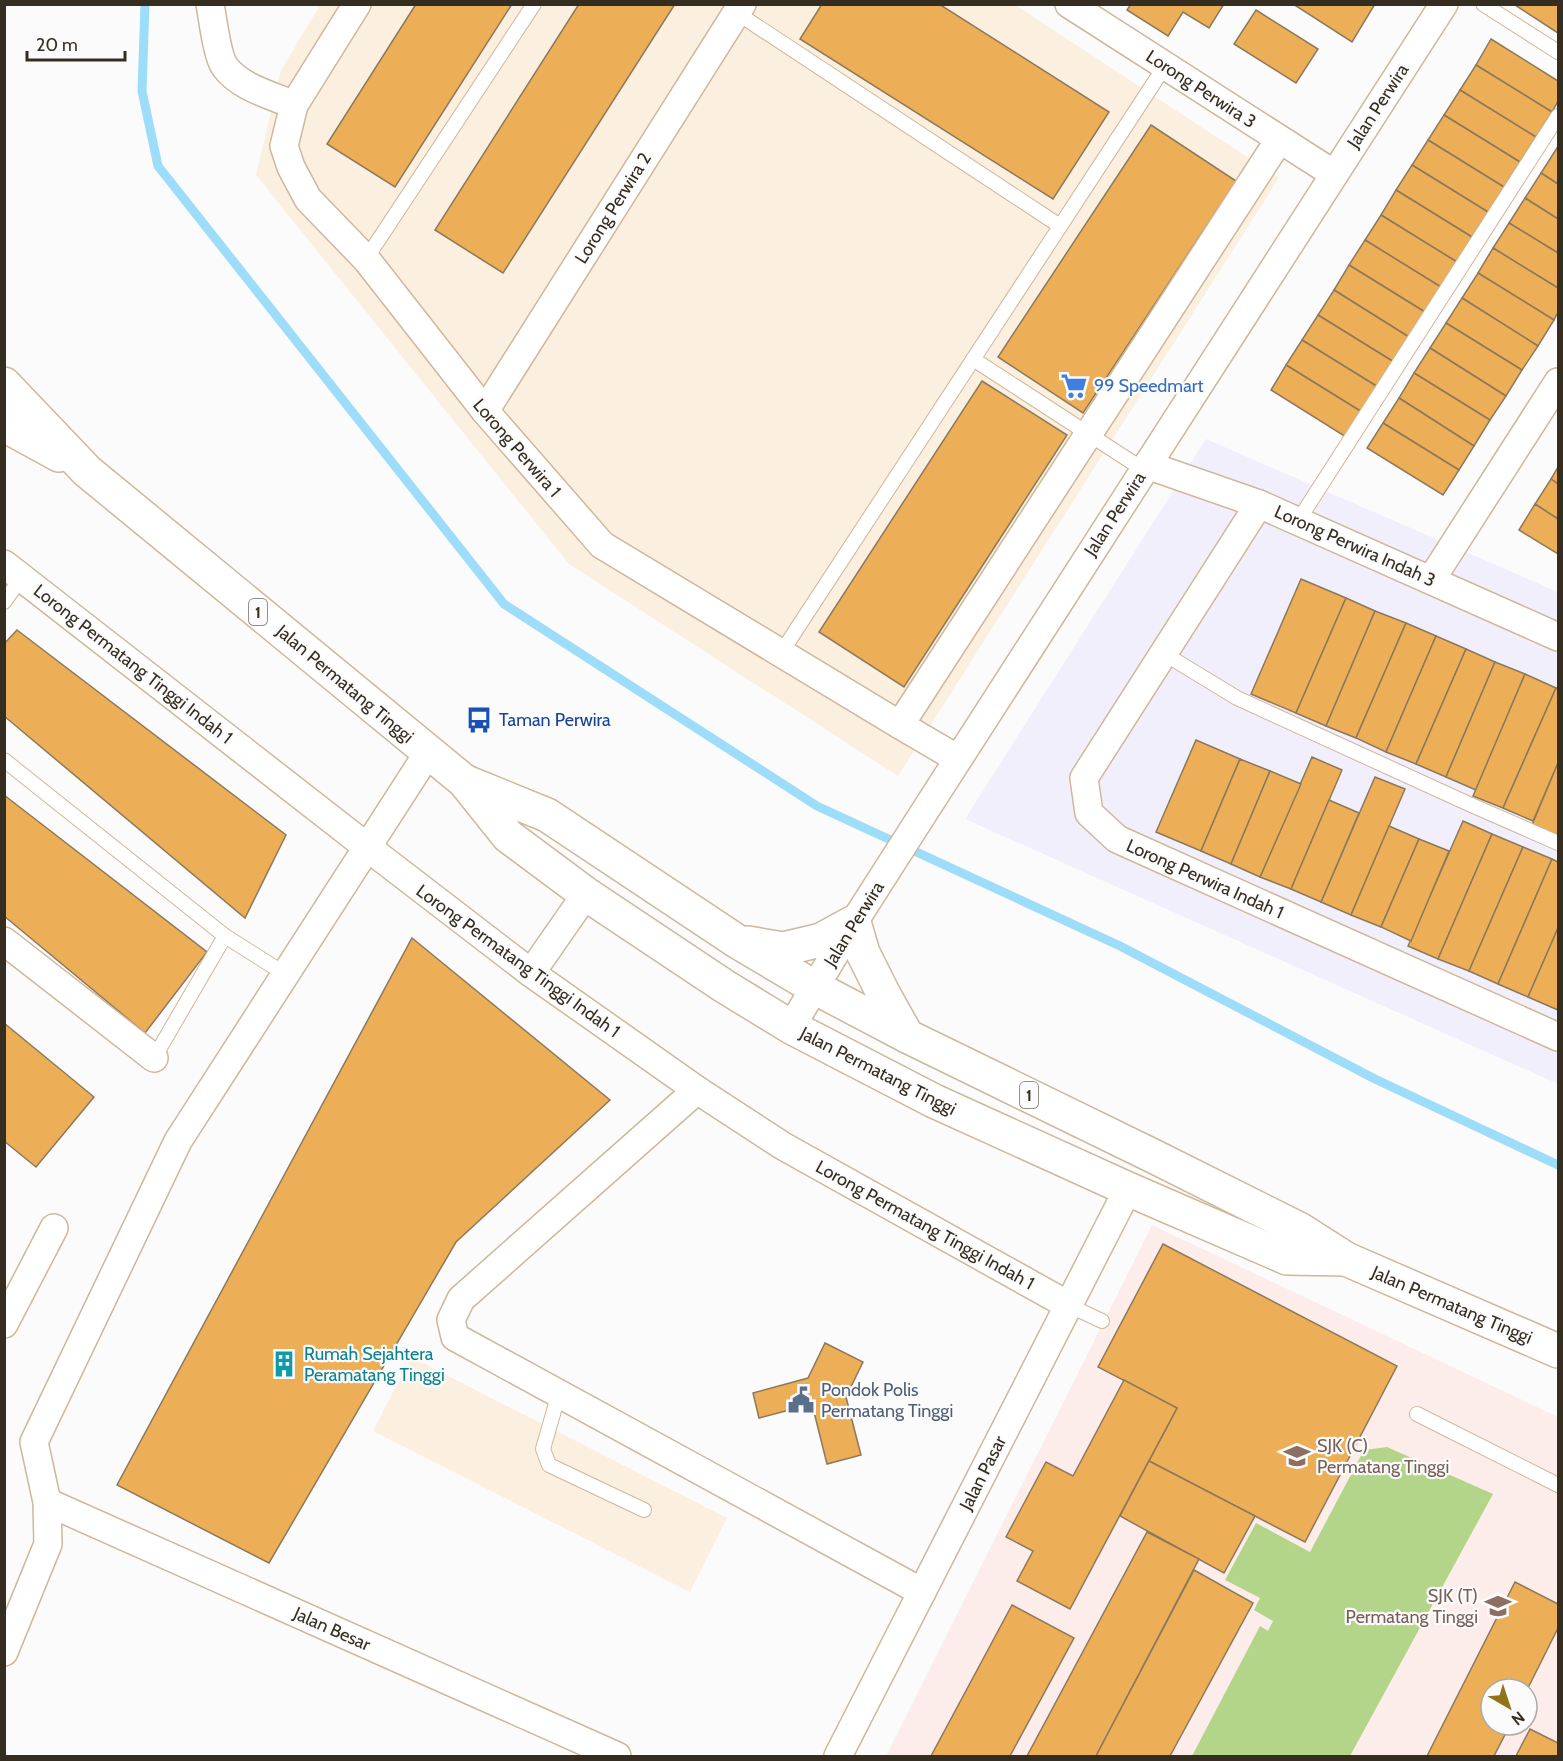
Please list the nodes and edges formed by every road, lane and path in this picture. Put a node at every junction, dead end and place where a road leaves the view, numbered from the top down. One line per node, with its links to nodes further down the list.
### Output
1 (210, 4): 10 (street)
2 (357, 4): 10 (street, Lorong Perwira 1)
3 (534, 4): 15 (lane)
4 (1069, 4): 9 (street, Lorong Perwira 3)
5 (1444, 4): 13 (street, Jalan Perwira)
6 (1483, 4): 8 (lane)
7 (739, 9): 14 (lane); 19 (street, Lorong Perwira 2)
8 (1558, 52)
9 (1165, 66): 12 (street, Lorong Perwira 3); 14 (lane)
10 (294, 105): 15 (street, Lorong Perwira 1)
11 (1558, 116): 25 (lane)
12 (1279, 140): 13 (street, Lorong Perwira 3); 21 (street)
13 (1334, 174): 22 (street, Jalan Perwira)
14 (1060, 226): 16 (lane)
15 (366, 260): 19 (street, Lorong Perwira 1)
16 (973, 359): 21 (lane); 30 (lane)
17 (1558, 382): 27 (street)
18 (4, 384): 23 (highway, Jalan Permatang Tinggi / 1)
19 (484, 411): 30 (street, Lorong Perwira 1)
20 (4, 425): 23 (highway, Jalan Permatang Tinggi / 1)
21 (1089, 434): 22 (lane); 32 (street)
22 (1146, 467): 24 (street, Lorong Perwira Indah 3); 34 (street, Jalan Perwira)
23 (87, 471): 33 (highway, Jalan Permatang Tinggi / 1)
24 (1259, 504): 25 (street, Lorong Perwira Indah 3); 31 (street, Lorong Perwira Indah 1)
25 (1298, 521): 27 (street, Lorong Perwira Indah 3)
26 (13, 570): 28 (lane); 38 (street, Lorong Permatang Tinggi Indah 1)
27 (1431, 580): 29 (street, Lorong Perwira Indah 3)
28 (4, 602)
29 (1558, 637)
30 (781, 653): 32 (street, Lorong Perwira 1)
31 (1163, 653): 37 (lane); 49 (street, Lorong Perwira Indah 1)
32 (900, 725): 34 (street, Lorong Perwira 1)
33 (428, 753): 36 (highway, Jalan Permatang Tinggi / 1); 38 (street)
34 (958, 759): 40 (street, Jalan Perwira)
35 (4, 760): 41 (lane)
36 (464, 781): 39 (highway, Jalan Permatang Tinggi / 1); 43 (highway, Jalan Permatang Tinggi / 1)
37 (1558, 843)
38 (367, 847): 44 (street, Lorong Permatang Tinggi Indah 1); 45 (street)
39 (586, 894): 44 (street); 47 (highway, Jalan Permatang Tinggi / 1)
40 (854, 922): 43 (highway); 46 (street, Jalan Perwira); 48 (highway)
41 (225, 936): 45 (lane); 50 (lane)
42 (4, 941): 50 (street)
43 (738, 942): 46 (highway, Jalan Permatang Tinggi / 1)
44 (531, 973): 51 (street, Lorong Permatang Tinggi Indah 1)
45 (285, 974): 62 (street)
46 (814, 987): 47 (street, Jalan Perwira); 48 (highway, Jalan Permatang Tinggi / 1)
47 (792, 1027): 52 (highway, Jalan Permatang Tinggi / 1)
48 (908, 1036): 54 (highway, Jalan Permatang Tinggi / 1)
49 (1558, 1037)
50 (154, 1058)
51 (697, 1090): 55 (street, Lorong Permatang Tinggi Indah 1); 59 (street)
52 (1128, 1189): 54 (highway, Jalan Permatang Tinggi / 1); 55 (street, Jalan Pasar)
53 (54, 1228): 57 (street)
54 (1346, 1259): 58 (highway, Jalan Permatang Tinggi / 1)
55 (1068, 1305): 56 (lane); 64 (street, Jalan Pasar)
56 (1102, 1322)
57 (4, 1324)
58 (1558, 1351)
59 (559, 1394): 63 (lane); 64 (street)
60 (1417, 1414): 61 (lane)
61 (1558, 1485)
62 (47, 1502): 65 (street); 66 (street, Jalan Besar)
63 (644, 1510)
64 (922, 1592): 67 (street, Jalan Pasar)
65 (4, 1652)
66 (617, 1756)
67 (838, 1756)

